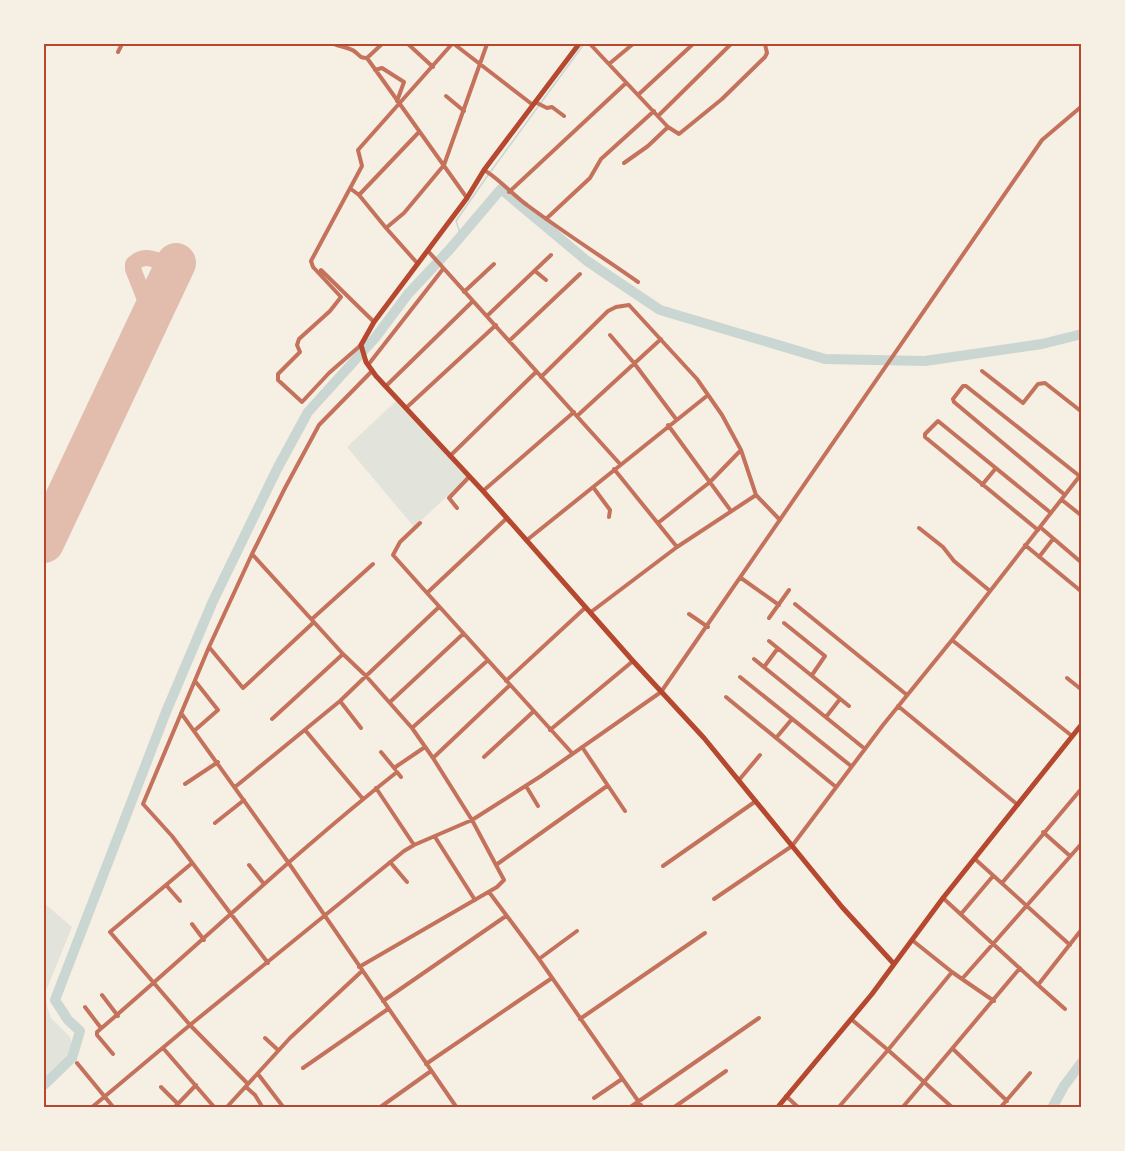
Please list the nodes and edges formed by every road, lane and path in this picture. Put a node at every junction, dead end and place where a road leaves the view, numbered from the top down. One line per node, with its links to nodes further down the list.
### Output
1 (122, 44): 13 (street)
2 (334, 44): 14 (street)
3 (382, 44): 14 (street)
4 (408, 44): 17 (street)
5 (453, 44): 15 (street); 17 (street)
6 (487, 44): 15 (street)
7 (579, 44): 23 (main road)
8 (590, 44): 16 (street)
9 (633, 44): 16 (street)
10 (731, 44): 28 (street)
11 (765, 44): 29 (street)
12 (692, 45): 20 (street)
13 (118, 52)
14 (367, 58): 18 (street)
15 (481, 63): 23 (street); 25 (street)
16 (609, 64): 19 (street)
17 (433, 68): 22 (street)
18 (375, 70): 22 (street); 22 (street)
19 (626, 82): 20 (street); 35 (street)
20 (639, 94): 26 (street)
21 (446, 96): 25 (street)
22 (398, 102): 30 (street); 34 (street)
23 (538, 104): 27 (street); 33 (main road)
24 (1082, 106): 90 (street)
25 (464, 111): 32 (street)
26 (654, 111): 28 (street); 38 (street)
27 (564, 116)
28 (658, 116): 29 (street)
29 (668, 127): 31 (street)
30 (419, 132): 32 (street); 36 (street)
31 (624, 163)
32 (444, 165): 37 (street); 39 (street)
33 (485, 170): 35 (street); 37 (main road)
34 (351, 189): 36 (street); 58 (street)
35 (509, 192): 38 (street)
36 (359, 195): 39 (street)
37 (467, 198): 40 (main road)
38 (546, 219): 49 (street)
39 (386, 228): 42 (street)
40 (428, 252): 42 (main road); 44 (street)
41 (551, 255): 46 (street)
42 (418, 264): 53 (main road)
43 (494, 264): 50 (street)
44 (442, 267): 50 (street); 60 (street)
45 (321, 270): 53 (street)
46 (535, 271): 48 (street); 52 (street)
47 (580, 274): 57 (street)
48 (546, 280)
49 (638, 282)
50 (464, 292): 51 (street)
51 (473, 302): 52 (street); 64 (street)
52 (488, 316): 54 (street)
53 (374, 322): 58 (main road)
54 (496, 325): 57 (street); 66 (street)
55 (610, 335): 59 (street)
56 (661, 339): 59 (street); 63 (street); 65 (street)
57 (509, 341): 62 (street)
58 (361, 348): 60 (main road)
59 (634, 363): 68 (street); 69 (street)
60 (369, 366): 64 (main road); 99 (street)
61 (982, 370): 67 (street)
62 (536, 372): 63 (street); 72 (street)
63 (541, 377): 68 (street)
64 (386, 386): 66 (main road)
65 (708, 394): 69 (street); 71 (street)
66 (406, 408): 72 (main road)
67 (1082, 412)
68 (576, 414): 73 (street); 81 (street)
69 (676, 419): 70 (street)
70 (668, 425): 73 (street); 78 (street)
71 (741, 450): 78 (street); 82 (street)
72 (450, 456): 77 (main road)
73 (620, 464): 75 (street)
74 (996, 468): 79 (street); 79 (street); 86 (street)
75 (614, 469): 80 (street); 92 (street)
76 (1081, 476): 83 (street); 83 (street)
77 (469, 477): 81 (main road); 84 (street)
78 (710, 482): 85 (street); 92 (street)
79 (982, 484): 94 (street)
80 (593, 486): 88 (street); 96 (street)
81 (483, 491): 89 (main road)
82 (756, 495): 85 (street); 90 (street)
83 (1064, 498): 86 (street); 87 (street)
84 (457, 508)
85 (731, 511): 98 (street)
86 (1051, 513): 94 (street)
87 (1082, 516)
88 (609, 517)
89 (507, 518): 96 (main road); 107 (street)
90 (780, 520): 103 (street)
91 (420, 523): 107 (street)
92 (658, 523): 98 (street)
93 (920, 528): 105 (street)
94 (1039, 528): 95 (street); 97 (street)
95 (1053, 539): 100 (street); 101 (street)
96 (527, 540): 111 (main road)
97 (1025, 545): 100 (street); 105 (street)
98 (677, 547): 112 (street)
99 (252, 554): 115 (street); 121 (street)
100 (1039, 557): 106 (street)
101 (1082, 563)
102 (372, 564): 115 (street)
103 (741, 578): 109 (street); 117 (street)
104 (789, 590): 109 (street)
105 (990, 591): 119 (street)
106 (1082, 592)
107 (427, 593): 110 (street)
108 (795, 604): 137 (street)
109 (778, 605): 114 (street)
110 (439, 607): 118 (street); 129 (street)
111 (586, 607): 112 (main road); 133 (street)
112 (591, 612): 126 (main road)
113 (689, 614): 117 (street)
114 (769, 618)
115 (313, 621): 121 (street); 123 (street)
116 (784, 623): 128 (street)
117 (708, 627): 136 (street)
118 (463, 634): 125 (street); 141 (street)
119 (952, 640): 137 (street); 155 (street)
120 (769, 641): 122 (street)
121 (209, 647): 132 (street)
122 (778, 648): 127 (street); 128 (street)
123 (344, 654): 129 (street); 147 (street)
124 (754, 659): 127 (street)
125 (487, 661): 133 (street); 151 (street)
126 (633, 661): 136 (main road); 152 (street)
127 (764, 667): 146 (street)
128 (812, 675): 139 (street)
129 (366, 676): 140 (street); 141 (street)
130 (740, 678): 148 (street)
131 (1067, 678): 135 (street)
132 (195, 681): 145 (street); 154 (street)
133 (506, 681): 134 (street)
134 (510, 685): 144 (street); 165 (street)
135 (1082, 690)
136 (661, 692): 159 (street); 170 (main road)
137 (907, 695): 143 (street)
138 (726, 697): 157 (street)
139 (840, 699): 142 (street); 146 (street)
140 (339, 701): 150 (street); 153 (street)
141 (390, 702): 151 (street)
142 (849, 706)
143 (898, 706): 160 (street); 181 (street)
144 (534, 711): 152 (street); 164 (street)
145 (181, 713): 154 (street); 195 (street)
146 (826, 717): 160 (street)
147 (272, 719)
148 (792, 719): 157 (street); 167 (street)
149 (1082, 724): 155 (main road)
150 (361, 728)
151 (412, 728): 158 (street)
152 (550, 729): 162 (street)
153 (305, 730): 174 (street); 179 (street)
154 (195, 731): 166 (street)
155 (1074, 734): 156 (street); 181 (main road)
156 (1082, 737)
157 (776, 738): 175 (street)
158 (425, 747): 165 (street); 168 (street)
159 (582, 747): 162 (street); 173 (street)
160 (865, 749): 167 (street)
161 (381, 752): 168 (street)
162 (572, 753): 172 (street)
163 (760, 755): 170 (street)
164 (484, 757)
165 (434, 758): 184 (street)
166 (218, 762): 171 (street); 174 (street)
167 (851, 766): 175 (street)
168 (396, 770): 169 (street); 176 (street)
169 (401, 777)
170 (740, 780): 180 (main road)
171 (185, 784)
172 (526, 786): 182 (street); 184 (street)
173 (608, 786): 183 (street); 197 (street)
174 (235, 787): 178 (street)
175 (836, 787): 190 (street)
176 (376, 788): 179 (street); 189 (street)
177 (1082, 788): 186 (street)
178 (244, 800): 185 (street); 193 (street)
179 (363, 800): 193 (street)
180 (756, 801): 190 (main road); 198 (street)
181 (1019, 805): 192 (main road)
182 (538, 806)
183 (625, 811)
184 (472, 820): 187 (street); 197 (street)
185 (215, 823)
186 (1043, 832): 191 (street); 201 (street)
187 (435, 837): 189 (street); 207 (street)
188 (1082, 843): 191 (street)
189 (414, 845): 194 (street)
190 (792, 846): 206 (street); 224 (main road)
191 (1070, 856): 209 (street)
192 (974, 859): 199 (street); 205 (main road)
193 (288, 862): 202 (street); 213 (street)
194 (390, 862): 200 (street); 213 (street)
195 (191, 864): 203 (street); 211 (street)
196 (249, 865): 202 (street)
197 (496, 865): 204 (street)
198 (663, 866)
199 (993, 876): 201 (street); 210 (street)
200 (407, 882)
201 (1002, 883): 209 (street)
202 (264, 884): 211 (street)
203 (166, 885): 208 (street); 230 (street)
204 (489, 892): 207 (street); 212 (street)
205 (943, 898): 210 (street); 219 (main road)
206 (714, 899)
207 (475, 900): 226 (street)
208 (180, 901)
209 (1028, 907): 220 (street); 221 (street)
210 (960, 914): 220 (street)
211 (232, 915): 218 (street); 223 (street)
212 (506, 916): 222 (street); 233 (street)
213 (324, 917): 223 (street); 226 (street)
214 (192, 924): 218 (street)
215 (1082, 929): 221 (street)
216 (578, 931): 222 (street)
217 (705, 933): 241 (street)
218 (204, 940): 230 (street)
219 (912, 940): 224 (main road); 227 (street)
220 (993, 944): 225 (street); 229 (street)
221 (1070, 945): 231 (street)
222 (539, 959): 228 (street)
223 (268, 963): 242 (street)
224 (894, 964): 240 (main road)
225 (1020, 968): 231 (street); 234 (street)
226 (361, 969): 233 (street); 247 (street)
227 (952, 972): 229 (street); 248 (street)
228 (552, 978): 241 (street); 251 (street)
229 (962, 979): 234 (street)
230 (154, 984): 238 (street); 242 (street)
231 (1038, 985): 237 (street)
232 (102, 995): 238 (street)
233 (383, 1001): 236 (street)
234 (994, 1001): 246 (street)
235 (85, 1007): 243 (street)
236 (388, 1009): 251 (street); 252 (street)
237 (1065, 1009)
238 (118, 1016): 243 (street)
239 (759, 1018): 265 (street)
240 (851, 1019): 248 (street); 263 (main road)
241 (580, 1020): 257 (street)
242 (190, 1025): 245 (street); 260 (street)
243 (101, 1028): 249 (street)
244 (265, 1038): 247 (street)
245 (163, 1048): 259 (street); 262 (street)
246 (953, 1049): 258 (street); 266 (street)
247 (278, 1050): 256 (street)
248 (888, 1050): 258 (street); 281 (street)
249 (113, 1053)
250 (76, 1063): 262 (street)
251 (426, 1064): 253 (street)
252 (303, 1068)
253 (431, 1071): 274 (street); 275 (street)
254 (726, 1071): 278 (street)
255 (1030, 1073): 266 (street)
256 (258, 1074): 260 (street); 273 (street)
257 (622, 1079): 264 (street); 265 (street)
258 (924, 1082): 282 (street); 283 (street)
259 (195, 1085): 267 (street); 270 (street)
260 (247, 1086): 271 (street); 272 (street)
261 (161, 1087): 267 (street)
262 (104, 1096): 268 (street); 269 (street)
263 (786, 1096): 279 (main road); 280 (street)
264 (594, 1098)
265 (638, 1101): 276 (street); 277 (street)
266 (1007, 1101): 284 (street)
267 (176, 1106)
268 (91, 1107)
269 (114, 1107)
270 (215, 1107)
271 (226, 1107)
272 (264, 1107)
273 (284, 1107)
274 (379, 1107)
275 (457, 1107)
276 (629, 1107)
277 (644, 1107)
278 (673, 1107)
279 (777, 1107)
280 (799, 1107)
281 (838, 1107)
282 (902, 1107)
283 (953, 1107)
284 (1000, 1107)

